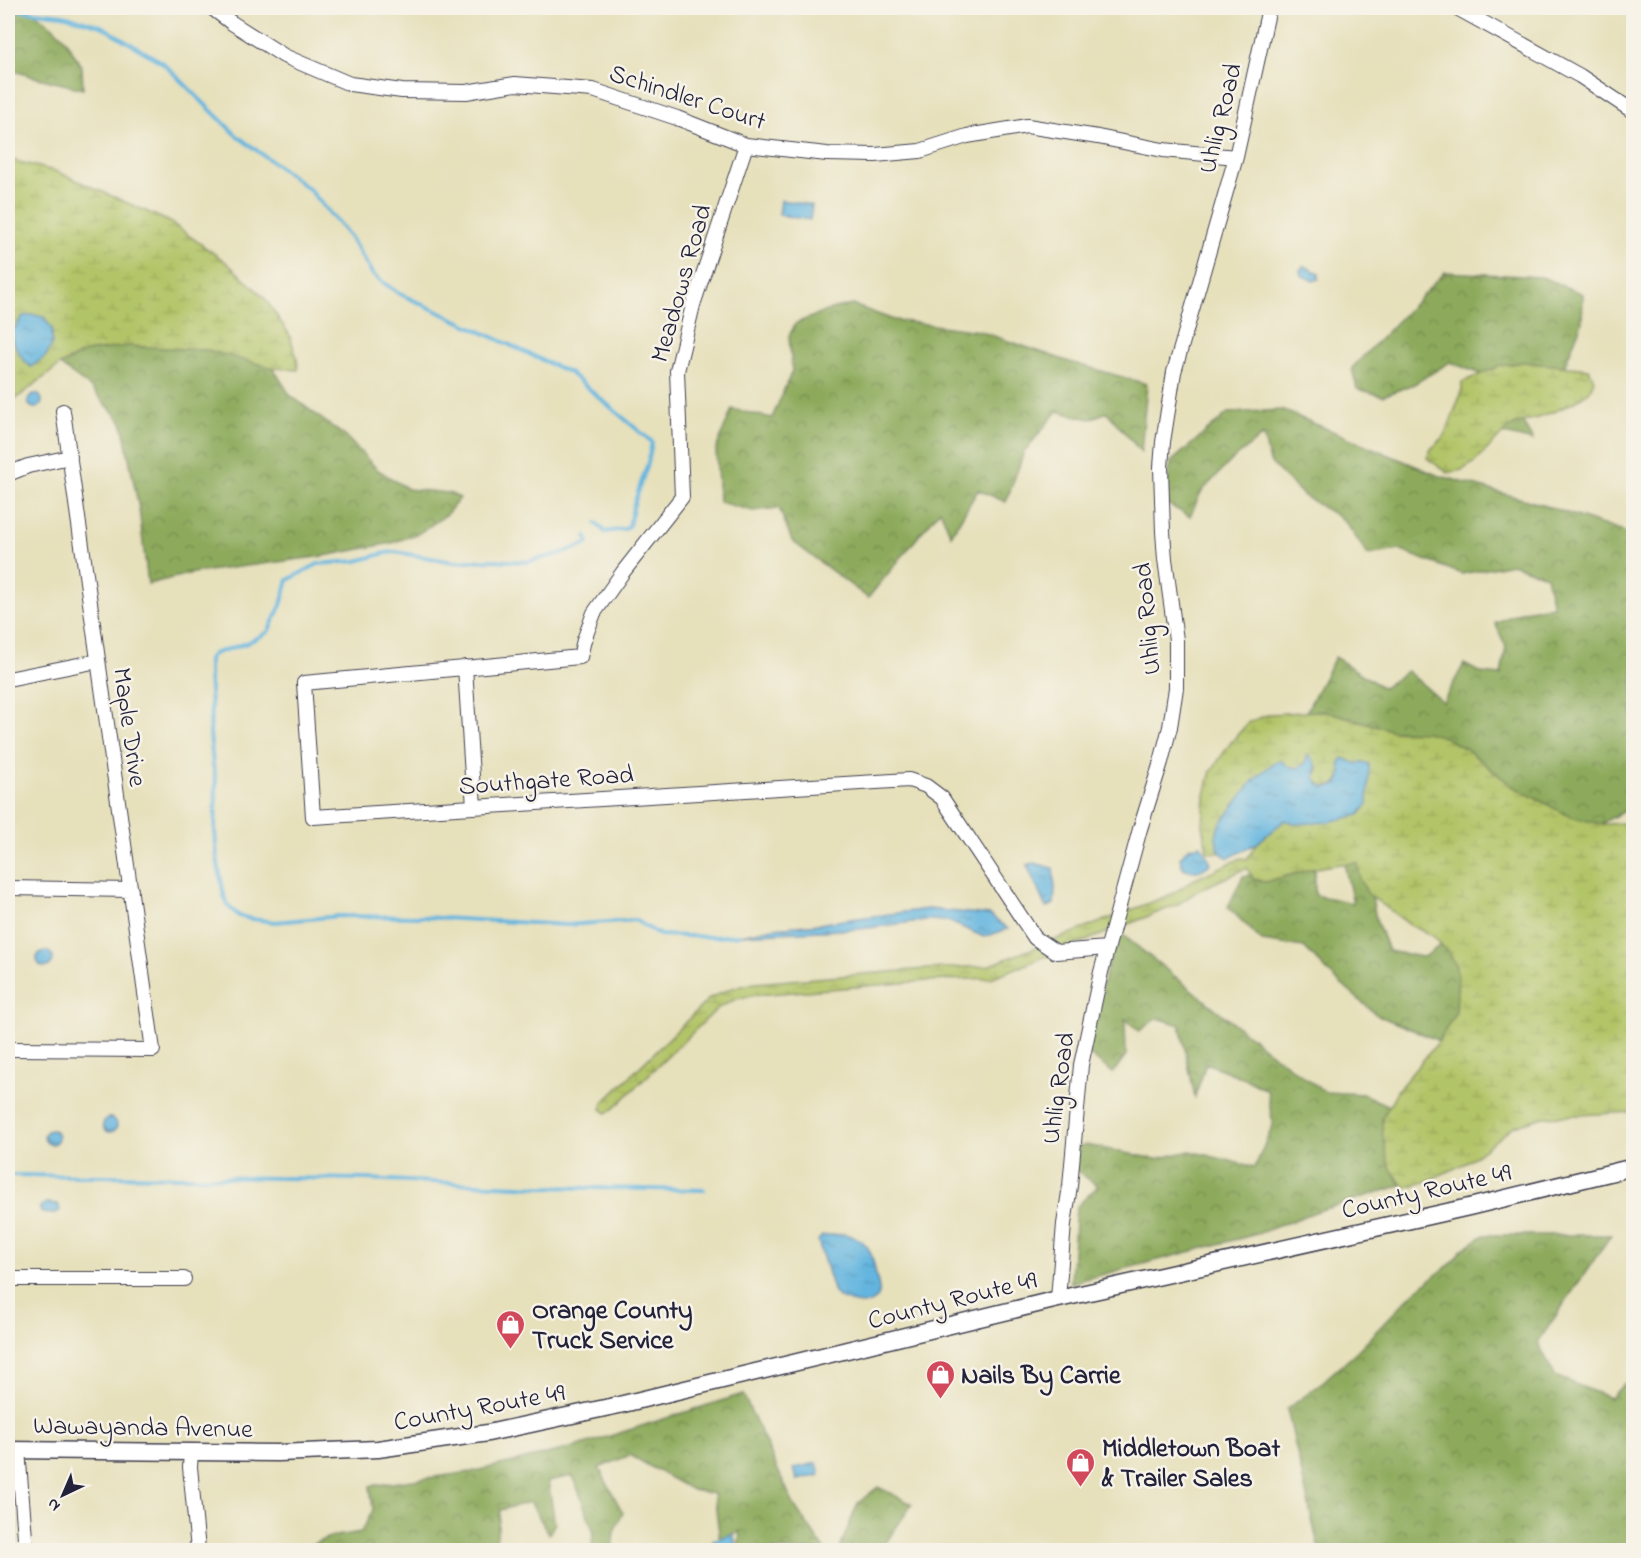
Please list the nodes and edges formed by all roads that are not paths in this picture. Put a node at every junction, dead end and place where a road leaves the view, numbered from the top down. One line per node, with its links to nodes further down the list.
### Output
1 (212, 8): 5 (street, Schindler Court)
2 (1269, 8): 6 (street, Uhlig Road)
3 (1457, 8): 4 (street)
4 (1634, 112)
5 (746, 146): 6 (street, Schindler Court); 10 (street, Meadows Road)
6 (1236, 157): 17 (street, Uhlig Road)
7 (63, 411): 8 (street, Maple Drive)
8 (70, 457): 9 (street); 11 (street, Maple Drive)
9 (8, 474)
10 (580, 657): 12 (street, Southgate Road)
11 (98, 661): 13 (street); 16 (street, Maple Drive)
12 (465, 667): 14 (street); 14 (street, Southgate Road)
13 (8, 679)
14 (474, 807): 17 (street, Southgate Road)
15 (8, 888): 16 (street)
16 (131, 890): 18 (street, Maple Drive)
17 (1107, 948): 22 (street, Uhlig Road)
18 (8, 1049)
19 (1634, 1167): 22 (street, County Route 49)
20 (8, 1279): 21 (street)
21 (184, 1279)
22 (1058, 1299): 25 (street, County Route 49)
23 (13, 1450): 24 (street, Wawayanda Avenue); 26 (street)
24 (191, 1452): 25 (street, Wawayanda Avenue); 27 (street)
25 (278, 1453)
26 (26, 1551)
27 (198, 1551)

